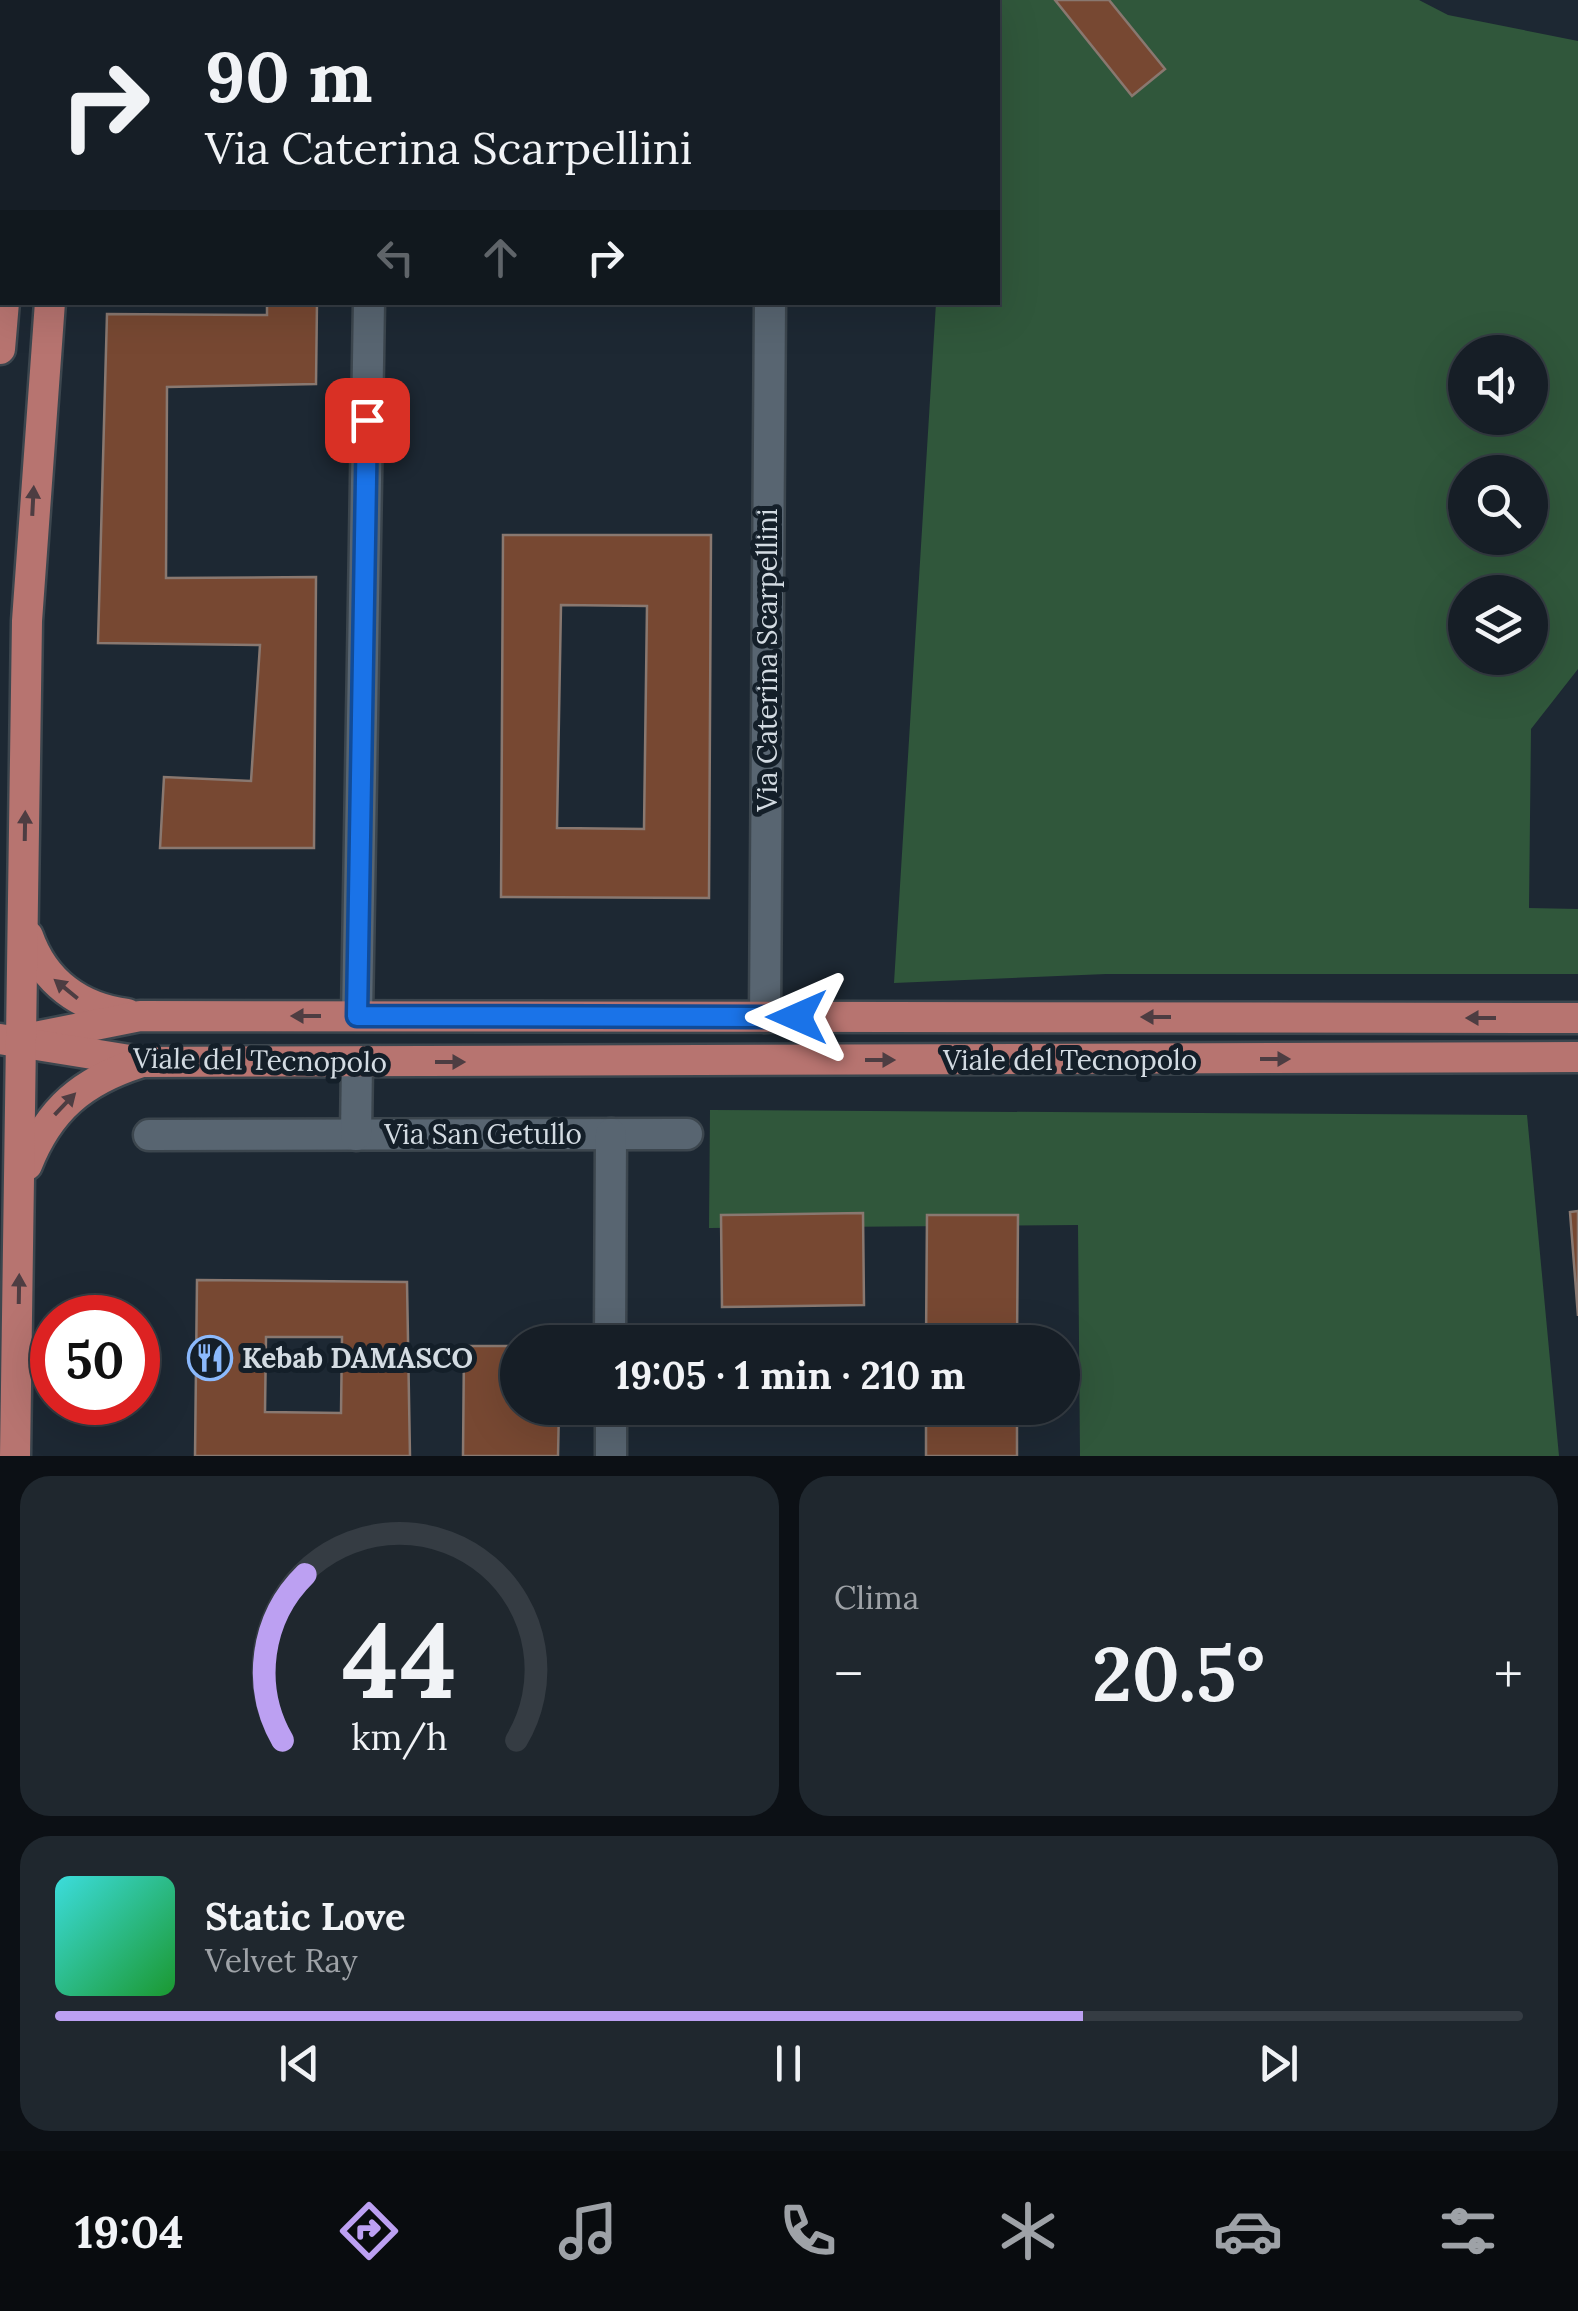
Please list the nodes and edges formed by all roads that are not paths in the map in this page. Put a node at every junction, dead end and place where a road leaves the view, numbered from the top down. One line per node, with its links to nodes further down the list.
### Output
1 (4, 305): 5 (main road)
2 (50, 305): 6 (main road, one-way to 2)
3 (369, 305): 8 (street)
4 (770, 305): 9 (street, Via Caterina Scarpellini)
5 (0, 348)
6 (24, 923): 7 (main road, one-way to 6); 11 (main road)
7 (140, 1016): 8 (main road, Viale del Tecnopolo, one-way to 7); 11 (main road, Viale del Tecnopolo)
8 (357, 1016): 9 (main road, Viale del Tecnopolo)
9 (765, 1016): 10 (main road, Viale del Tecnopolo, one-way to 9)
10 (1578, 1018)
11 (11, 1039): 13 (main road, Viale del Tecnopolo); 19 (main road)
12 (1578, 1058): 14 (main road, Viale del Tecnopolo, one-way to 12)
13 (142, 1062): 14 (main road, Viale del Tecnopolo); 19 (main road, one-way to 13)
14 (357, 1062): 18 (street, Via San Getullo)
15 (610, 1134): 16 (street, Via San Getullo); 18 (street, Via San Getullo); 20 (street, Via San Getullo)
16 (688, 1134)
17 (149, 1135): 18 (street, Via San Getullo)
18 (356, 1135)
19 (22, 1180): 22 (main road, one-way to 19)
20 (610, 1325)
21 (611, 1425): 23 (street)
22 (14, 1456)
23 (611, 1456)

